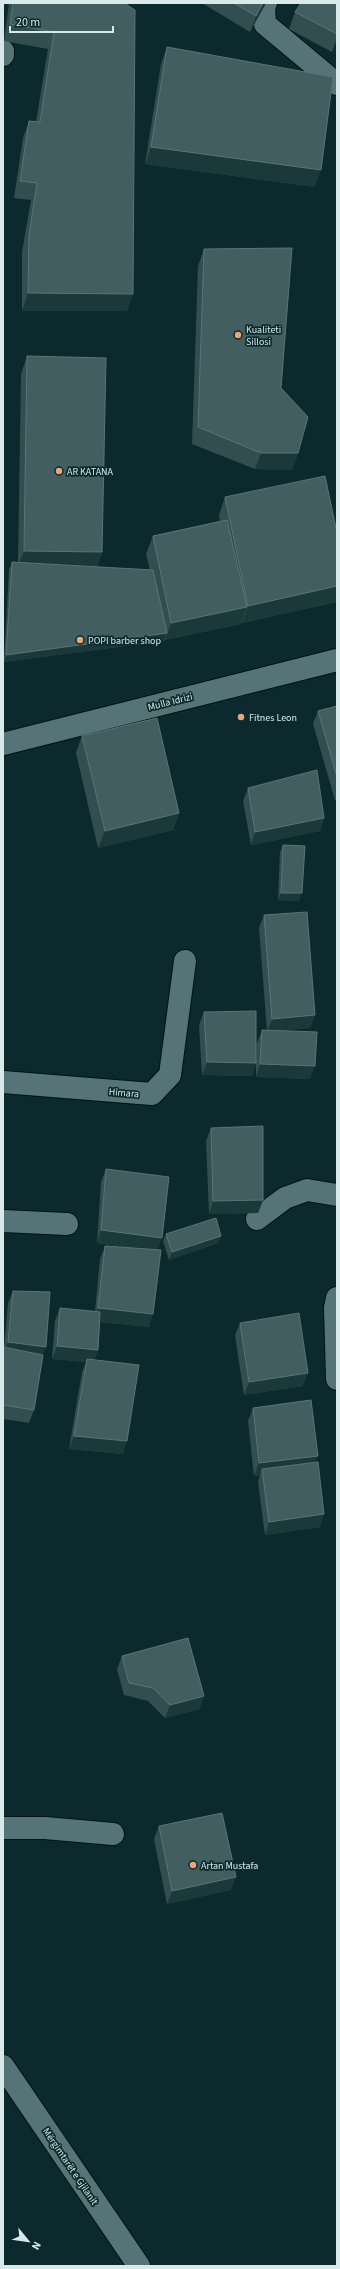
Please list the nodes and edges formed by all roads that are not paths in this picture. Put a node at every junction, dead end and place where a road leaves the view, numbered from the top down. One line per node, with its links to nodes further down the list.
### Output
1 (266, 3): 4 (street)
2 (3, 52): 3 (street)
3 (3, 55)
4 (337, 84)
5 (337, 660): 6 (street, Mulla Idrizi)
6 (3, 744)
7 (185, 961): 8 (street, Himara)
8 (3, 1082)
9 (337, 1194): 10 (street)
10 (257, 1219)
11 (3, 1221): 12 (street)
12 (67, 1224)
13 (337, 1298): 14 (street)
14 (337, 1379)
15 (3, 1828): 16 (street)
16 (113, 1834)
17 (3, 2066): 18 (street, Mërgimtarët e Gjilanit)
18 (139, 2266)

